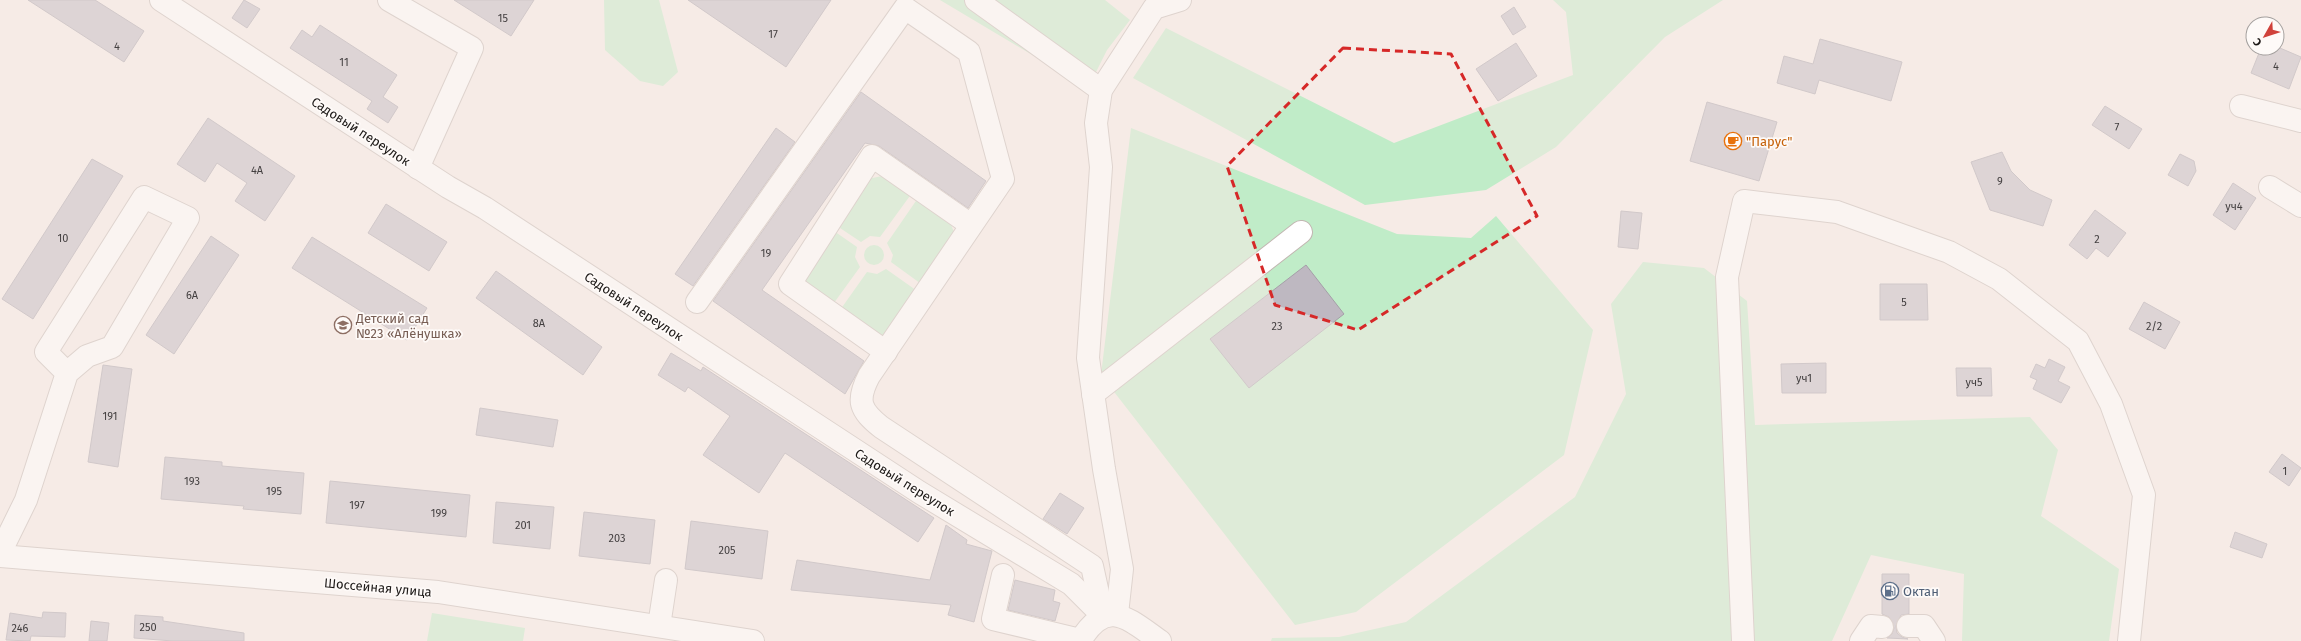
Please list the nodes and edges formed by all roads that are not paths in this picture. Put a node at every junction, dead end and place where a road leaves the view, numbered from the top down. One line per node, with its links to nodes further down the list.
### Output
1 (160, 0): 8 (street, Садовый переулок)
2 (389, 0): 8 (street)
3 (976, 0): 5 (street)
4 (1180, 0): 5 (street)
5 (1101, 90): 16 (street)
6 (2241, 106): 7 (street)
7 (2301, 122)
8 (418, 168): 20 (street, Садовый переулок)
9 (2270, 187): 10 (street)
10 (2301, 206)
11 (971, 225): 13 (street); 14 (street); 14 (street)
12 (1301, 232): 16 (street)
13 (697, 302)
14 (886, 352): 20 (street)
15 (67, 373): 15 (street); 17 (street)
16 (1093, 394): 20 (street)
17 (0, 555): 21 (street, Шоссейная улица)
18 (1003, 575): 25 (street)
19 (666, 580): 21 (street)
20 (1110, 615): 25 (street); 26 (street, Садовый переулок)
21 (659, 626): 24 (street, Шоссейная улица)
22 (1908, 626): 29 (street)
23 (1882, 627): 28 (street)
24 (753, 641)
25 (1080, 641)
26 (1160, 641)
27 (1743, 641): 30 (street)
28 (1861, 641)
29 (1934, 641)
30 (2129, 641)

